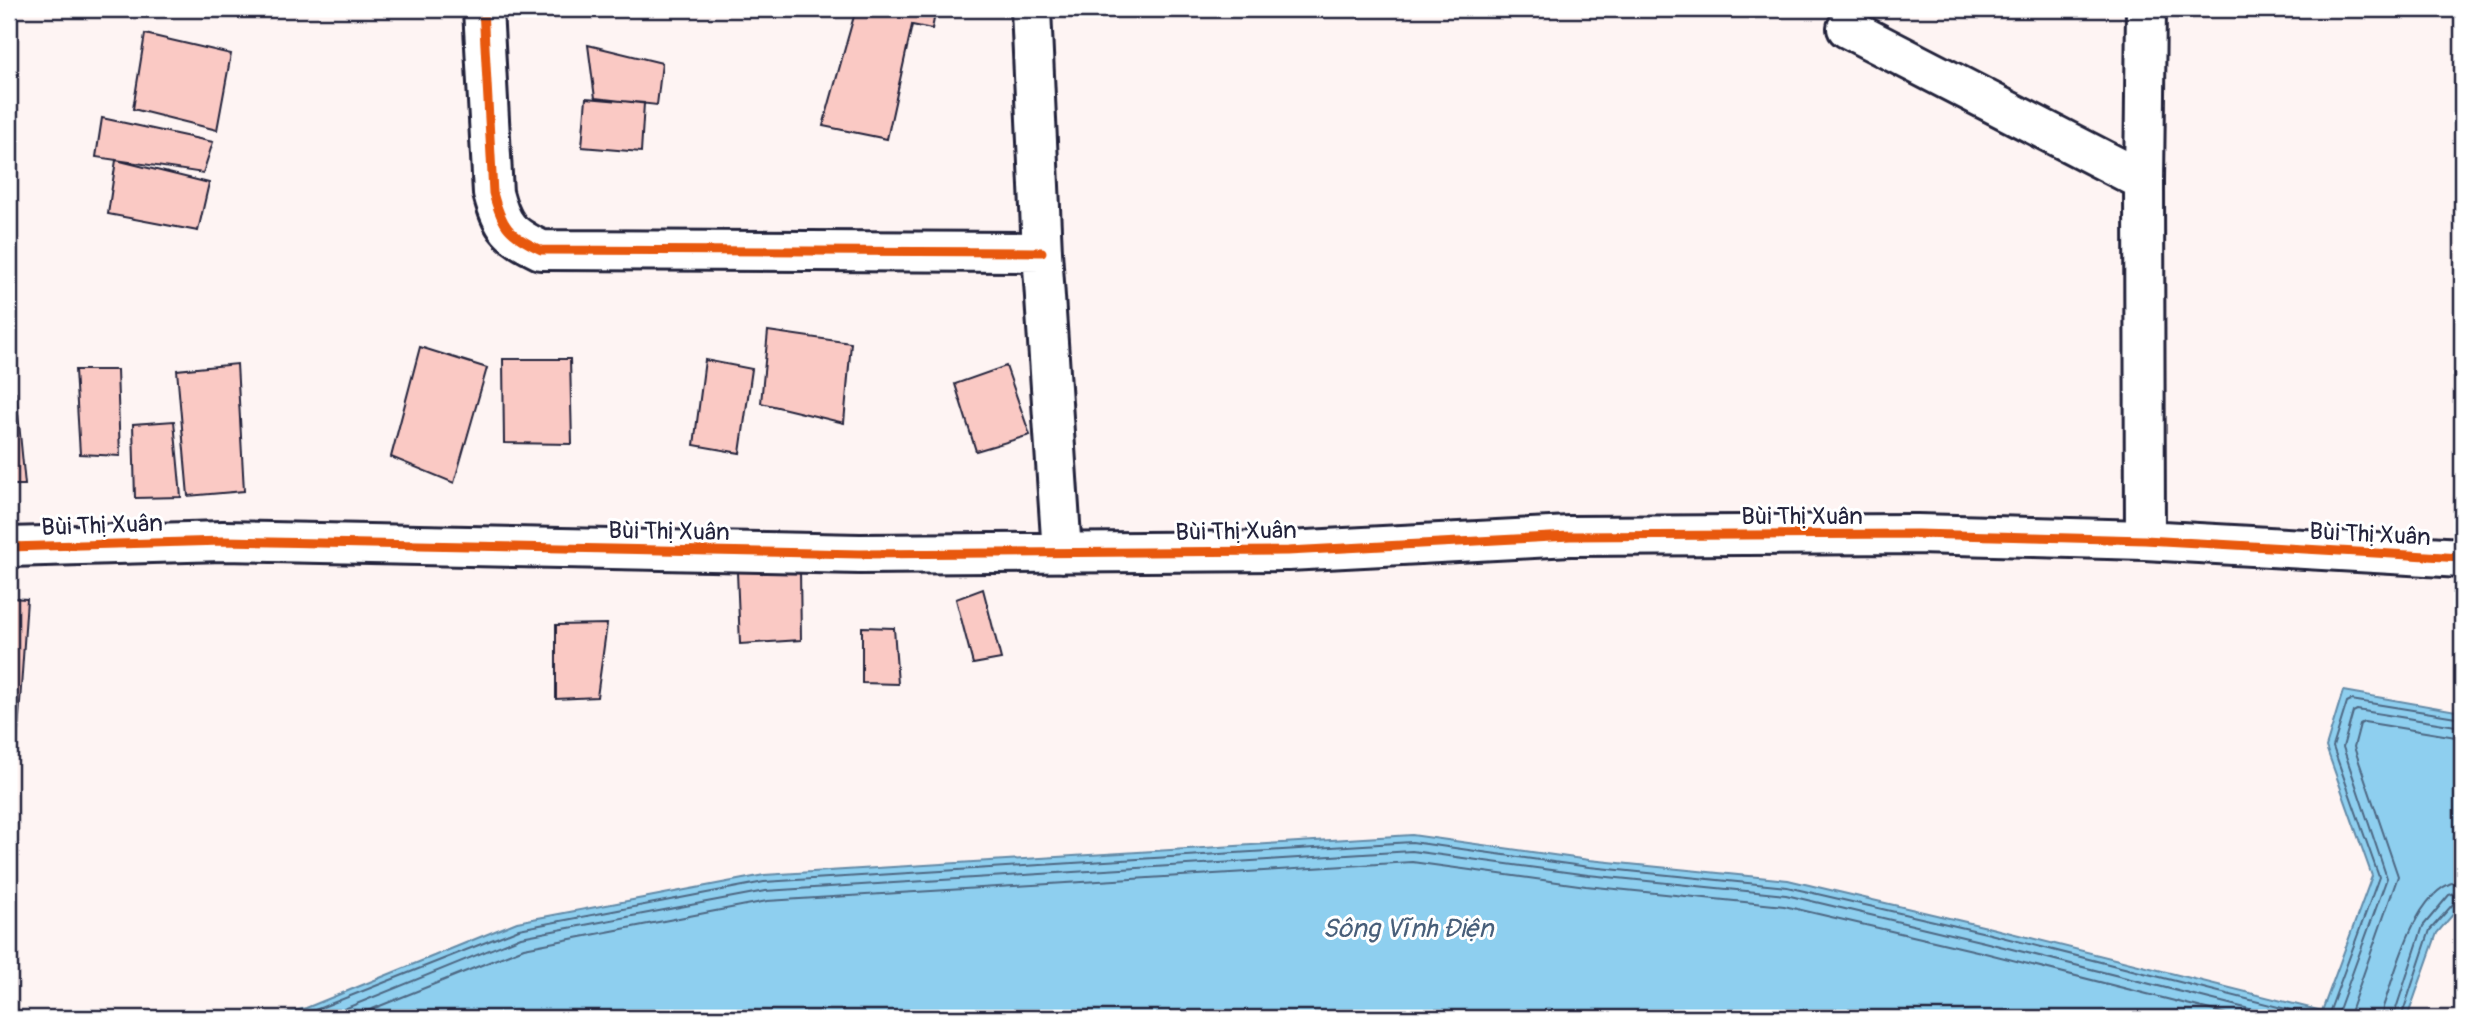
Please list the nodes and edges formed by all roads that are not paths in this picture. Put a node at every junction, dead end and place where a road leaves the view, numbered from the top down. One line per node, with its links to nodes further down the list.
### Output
1 (483, 9): 6 (street)
2 (1031, 9): 6 (street)
3 (2146, 9): 5 (street)
4 (1847, 28): 5 (street)
5 (2144, 181): 7 (street)
6 (1042, 252): 9 (street)
7 (2145, 540): 9 (street, Bùi Thị Xuân); 10 (street, Bùi Thị Xuân)
8 (9, 547): 9 (street, Bùi Thị Xuân)
9 (1062, 553)
10 (2462, 558)

